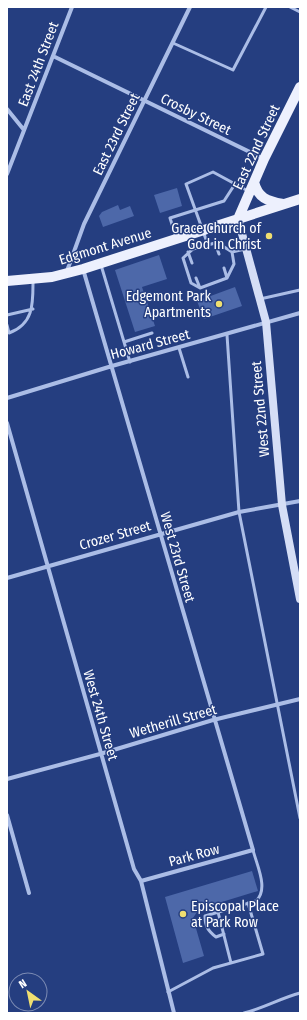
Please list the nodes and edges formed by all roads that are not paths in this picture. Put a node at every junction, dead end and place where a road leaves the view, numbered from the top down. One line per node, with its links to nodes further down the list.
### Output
1 (72, 7): 7 (street, East 24th Street)
2 (190, 7): 6 (street, East 23rd Street)
3 (266, 7): 6 (lane)
4 (290, 7): 5 (lane)
5 (300, 12)
6 (173, 43): 9 (street, East 23rd Street)
7 (53, 56): 9 (street, Crosby Street); 11 (street, East 24th Street)
8 (300, 87): 12 (main road, East 22nd Street)
9 (145, 101): 12 (street, Crosby Street); 35 (street, East 23rd Street)
10 (7, 109): 11 (street)
11 (24, 130): 13 (street, East 24th Street)
12 (264, 159): 14 (main road, East 22nd Street)
13 (7, 174)
14 (254, 182): 16 (main road, East 22nd Street); 18 (main road)
15 (235, 184): 16 (lane); 19 (lane); 19 (lane)
16 (250, 192): 20 (main road, East 22nd Street)
17 (300, 199): 18 (main road, Edgmont Avenue)
18 (284, 204): 20 (main road, Edgmont Avenue)
19 (195, 211): 21 (lane); 23 (lane)
20 (238, 219): 21 (main road, Edgmont Avenue); 26 (street, West 22nd Street)
21 (202, 230): 22 (main road, Edgmont Avenue); 25 (lane)
22 (187, 235): 23 (main road, Edgmont Avenue); 27 (lane)
23 (176, 239): 31 (main road, Edgmont Avenue)
24 (215, 243): 25 (lane); 29 (lane); 30 (lane)
25 (208, 245): 27 (lane)
26 (246, 248): 29 (lane); 42 (street, West 22nd Street)
27 (193, 250): 28 (lane)
28 (188, 252): 32 (lane); 40 (lane)
29 (232, 252): 37 (lane)
30 (219, 254)
31 (100, 263): 34 (main road, Edgmont Avenue); 50 (lane)
32 (192, 263)
33 (224, 268): 37 (lane)
34 (83, 269): 35 (main road, Edgmont Avenue); 53 (street, West 23rd Street)
35 (66, 273): 38 (main road, Edgmont Avenue)
36 (196, 278): 40 (lane)
37 (228, 278): 40 (lane)
38 (33, 279): 39 (main road, Edgmont Avenue); 43 (lane)
39 (7, 281)
40 (200, 288)
41 (300, 290): 42 (lane)
42 (260, 299): 46 (street, West 22nd Street)
43 (33, 309): 45 (lane); 47 (lane)
44 (300, 313): 46 (street, Howard Street)
45 (7, 315)
46 (266, 322): 49 (street, Howard Street); 58 (street, West 22nd Street)
47 (7, 325)
48 (152, 333): 50 (lane)
49 (227, 335): 51 (street, Howard Street); 59 (lane)
50 (124, 342): 52 (lane)
51 (180, 348): 52 (street, Howard Street); 54 (lane)
52 (130, 362): 53 (street, Howard Street)
53 (112, 366): 55 (street, Howard Street); 60 (street, West 23rd Street)
54 (188, 377)
55 (7, 398)
56 (7, 423): 61 (street, West 24th Street)
57 (300, 501): 58 (street, Crozer Street)
58 (282, 505): 59 (street, Crozer Street); 63 (street, West 22nd Street)
59 (239, 512): 60 (street, Crozer Street); 65 (lane)
60 (160, 534): 61 (street, Crozer Street); 66 (street, West 23rd Street)
61 (47, 566): 62 (street, Crozer Street); 67 (street, West 24th Street)
62 (7, 578)
63 (300, 599)
64 (300, 699): 65 (street, Wetherill Street)
65 (277, 703): 66 (street, Wetherill Street); 70 (lane)
66 (213, 720): 67 (street, Wetherill Street); 71 (street, West 23rd Street)
67 (100, 754): 68 (street, Wetherill Street); 72 (street, West 24th Street)
68 (7, 779)
69 (7, 815): 73 (street)
70 (300, 818)
71 (252, 850): 72 (street, Park Row); 74 (lane)
72 (141, 881): 78 (street, West 24th Street)
73 (30, 893)
74 (248, 903): 75 (lane); 77 (lane)
75 (218, 912): 76 (lane); 76 (lane)
76 (224, 934): 77 (lane)
77 (231, 963): 78 (lane)
78 (168, 992): 80 (street, West 24th Street)
79 (300, 993): 81 (lane)
80 (174, 1013)
81 (244, 1013)

